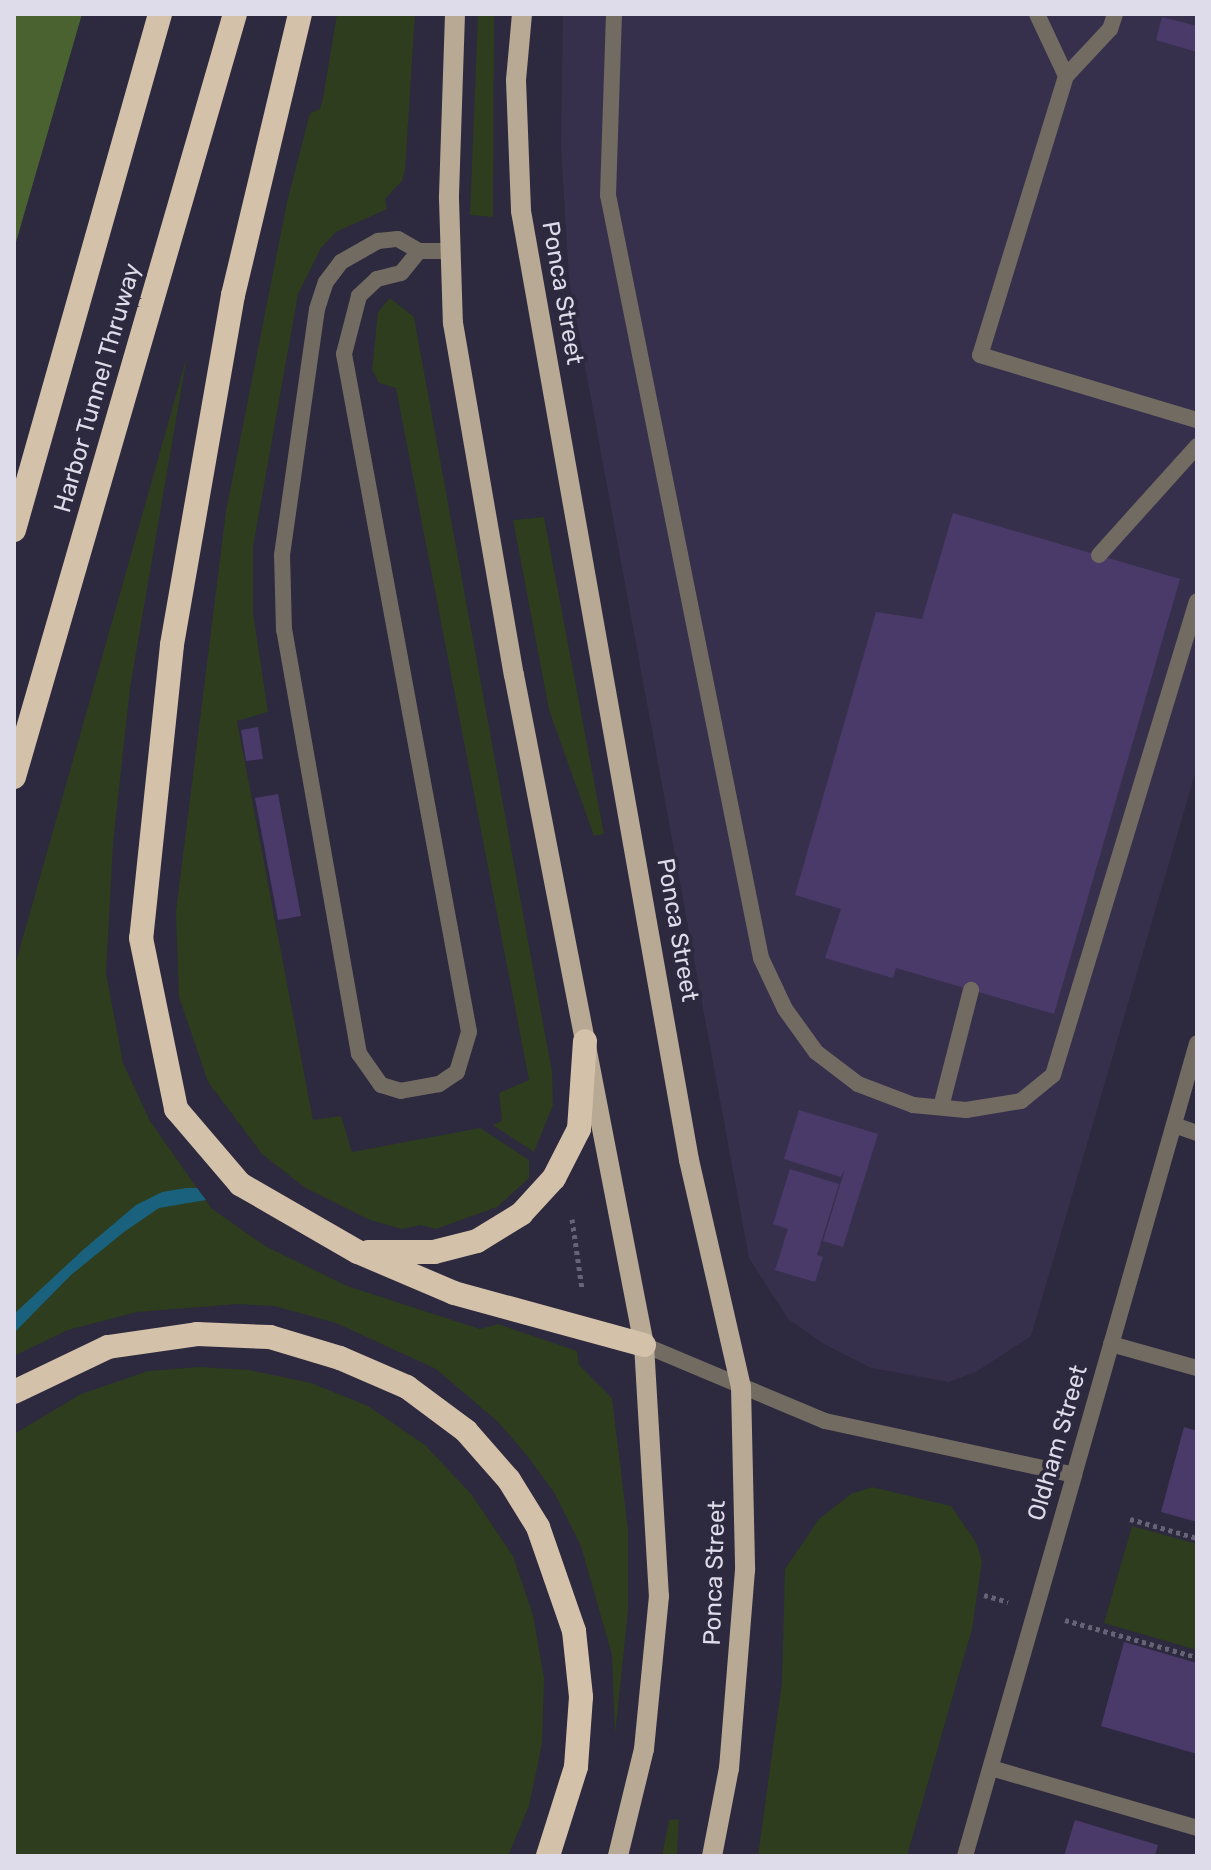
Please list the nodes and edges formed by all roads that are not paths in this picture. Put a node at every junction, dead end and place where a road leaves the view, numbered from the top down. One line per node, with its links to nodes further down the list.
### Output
1 (160, 14): 14 (highway, Harbor Tunnel Thruway)
2 (235, 14): 17 (highway, Harbor Tunnel Thruway)
3 (300, 14): 24 (highway)
4 (455, 14): 11 (main road)
5 (522, 14): 28 (main road, Ponca Street)
6 (614, 14): 21 (street)
7 (1037, 14): 9 (street)
8 (1115, 14): 9 (street)
9 (1066, 76): 12 (street)
10 (419, 251): 10 (street); 11 (street)
11 (450, 251): 19 (main road)
12 (1197, 420)
13 (1197, 446): 15 (street)
14 (14, 530)
15 (1099, 555)
16 (1197, 601): 21 (street)
17 (14, 777)
18 (971, 990): 21 (street)
19 (585, 1041): 24 (highway); 26 (main road)
20 (1197, 1043): 22 (street, Oldham Street)
21 (941, 1107)
22 (1174, 1125): 23 (street); 25 (street, Oldham Street)
23 (1197, 1133)
24 (358, 1252): 26 (highway)
25 (1111, 1344): 27 (street); 30 (street, Oldham Street)
26 (644, 1345): 28 (street); 34 (main road)
27 (1197, 1368)
28 (741, 1387): 30 (street); 35 (main road, Ponca Street)
29 (14, 1392): 33 (highway)
30 (1074, 1475): 31 (street, Oldham Street)
31 (991, 1768): 32 (street); 36 (street, Oldham Street)
32 (1197, 1828)
33 (548, 1856)
34 (618, 1856)
35 (712, 1856)
36 (965, 1856)

